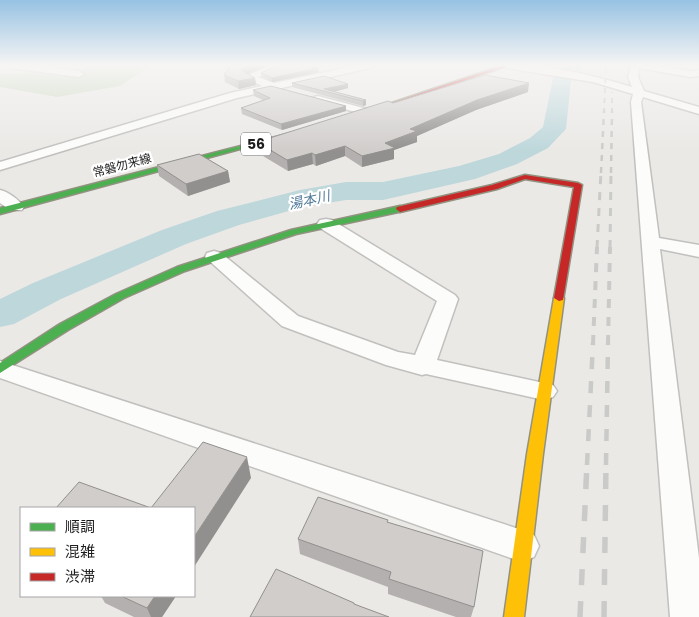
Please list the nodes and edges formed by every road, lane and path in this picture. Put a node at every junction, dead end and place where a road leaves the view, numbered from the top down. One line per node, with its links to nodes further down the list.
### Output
1 (240, 94): 10 (street)
2 (300, 94): 6 (street)
3 (423, 94): 6 (street)
4 (638, 94): 14 (street)
5 (645, 94): 7 (street)
6 (375, 110): 8 (street)
7 (699, 111)
8 (350, 117)
9 (306, 130): 12 (street, 常磐勿来線 / 56)
10 (0, 166)
11 (0, 195): 12 (street)
12 (8, 209)
13 (326, 224): 16 (street); 17 (street); 19 (street)
14 (650, 242): 15 (street); 22 (street)
15 (699, 251)
16 (214, 257): 17 (street); 18 (street)
17 (422, 367): 19 (street)
18 (0, 369): 20 (street)
19 (544, 390): 20 (street)
20 (522, 546): 21 (street)
21 (514, 617)
22 (688, 617)

